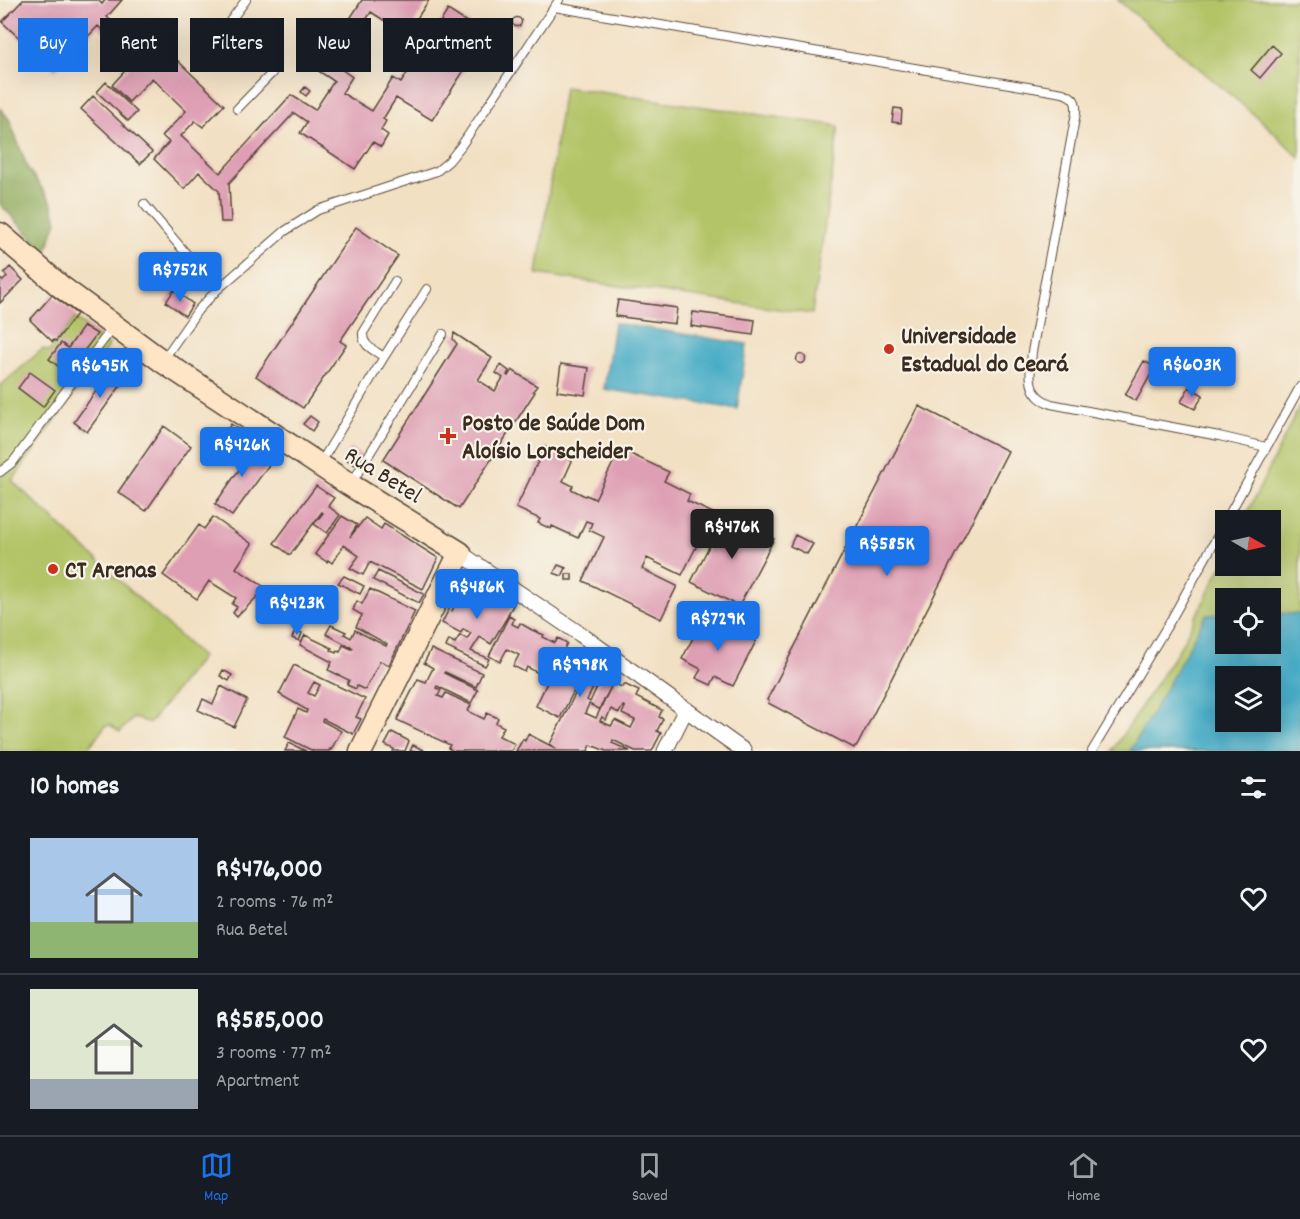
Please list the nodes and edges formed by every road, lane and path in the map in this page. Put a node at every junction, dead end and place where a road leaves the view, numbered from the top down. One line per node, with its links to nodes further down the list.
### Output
1 (246, 0): 3 (lane)
2 (557, 3): 8 (lane); 14 (lane)
3 (237, 109)
4 (144, 204): 8 (lane)
5 (0, 234): 9 (street, Rua Betel)
6 (396, 281): 11 (lane)
7 (427, 289): 11 (lane)
8 (217, 290): 12 (lane)
9 (114, 326): 12 (street, Rua Betel); 16 (lane)
10 (442, 334): 17 (lane)
11 (384, 357): 15 (lane)
12 (162, 361): 15 (street, Rua Betel)
13 (1300, 387): 14 (lane)
14 (1266, 447): 18 (lane)
15 (320, 465): 17 (street, Rua Betel)
16 (0, 472)
17 (350, 485): 20 (street, Rua Betel)
18 (1232, 510)
19 (1215, 541): 25 (lane)
20 (460, 553): 21 (street, Rua Betel); 22 (street)
21 (686, 709): 23 (street); 24 (street, Rua Betel)
22 (361, 751)
23 (666, 751)
24 (744, 751)
25 (1092, 751)

